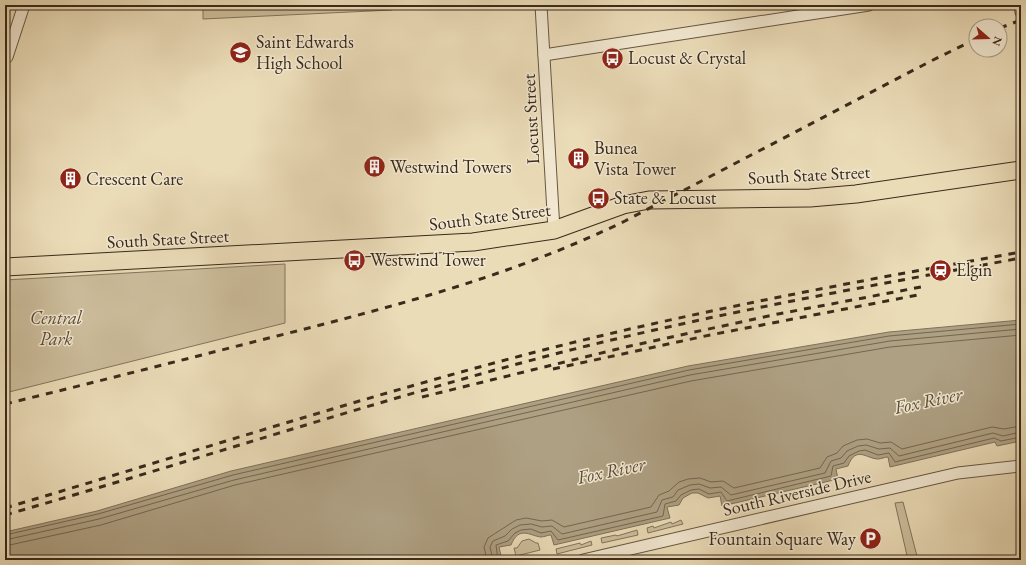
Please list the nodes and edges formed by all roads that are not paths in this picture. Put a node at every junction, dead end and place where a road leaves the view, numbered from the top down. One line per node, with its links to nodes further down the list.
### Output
1 (24, 5): 8 (street)
2 (541, 5): 7 (street, Locust Street)
3 (869, 5): 5 (street)
4 (1020, 5): 6 (street)
5 (850, 6): 7 (street)
6 (1021, 12)
7 (544, 55): 10 (street, Locust Street)
8 (7, 57)
9 (1021, 170): 10 (main road, South State Street)
10 (554, 230): 11 (main road, South State Street)
11 (5, 267)
12 (1021, 466): 13 (street, South Riverside Drive)
13 (583, 560)

